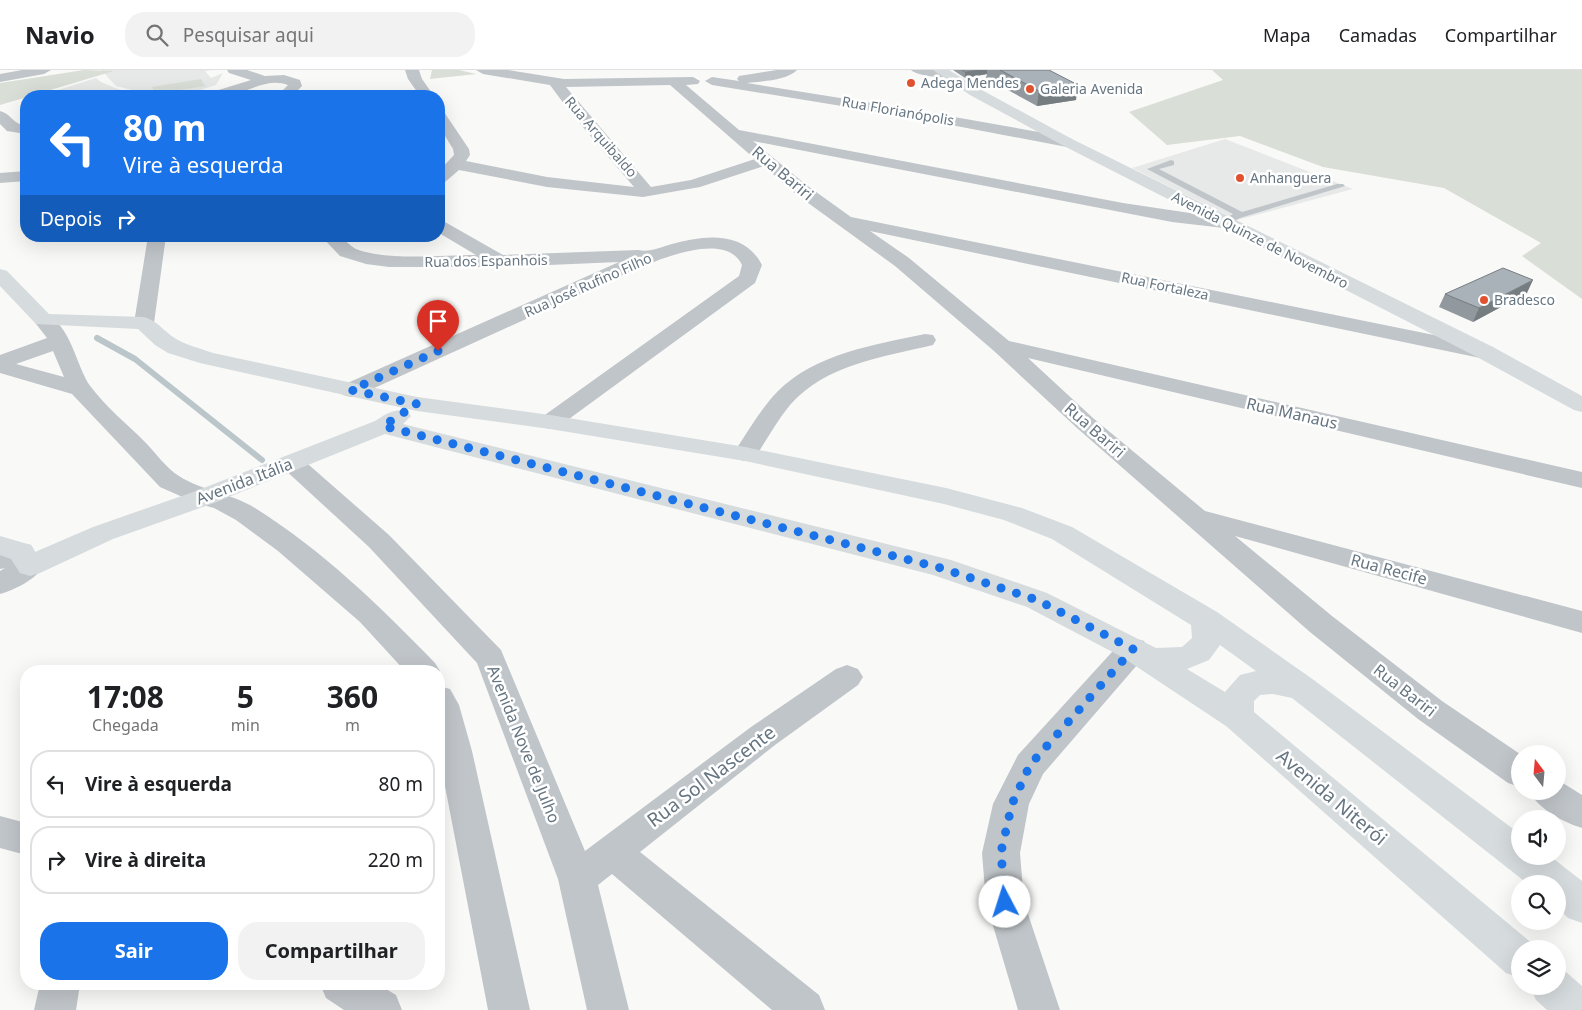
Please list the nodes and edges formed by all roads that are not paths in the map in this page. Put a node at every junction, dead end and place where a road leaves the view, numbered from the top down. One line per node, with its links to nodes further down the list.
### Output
1 (44, 70): 8 (street)
2 (234, 70): 10 (street)
3 (483, 70): 12 (street)
4 (790, 70): 9 (street)
5 (918, 70): 7 (street)
6 (414, 71): 16 (street)
7 (944, 72): 21 (main road, Avenida Quinze de Novembro)
8 (0, 78)
9 (757, 79): 11 (street); 17 (street, Rua Florianópolis)
10 (264, 80): 14 (street); 15 (street)
11 (712, 81): 13 (street); 17 (street, Rua Florianópolis)
12 (554, 82): 13 (street); 34 (street, Rua Arquibaldo)
13 (674, 82): 23 (street, Rua Bariri)
14 (233, 90)
15 (291, 90)
16 (424, 90)
17 (780, 93): 22 (street, Rua Florianópolis)
18 (0, 115): 20 (street)
19 (445, 125): 27 (street)
20 (20, 129)
21 (1047, 130): 22 (street, Rua Florianópolis); 24 (main road, Avenida Quinze de Novembro)
22 (1015, 131): 24 (street, Rua Florianópolis)
23 (738, 134): 25 (street, Rua Bariri); 35 (street)
24 (1067, 142): 33 (main road, Avenida Quinze de Novembro)
25 (767, 160): 34 (street); 36 (street, Rua Bariri)
26 (1170, 163): 31 (lane)
27 (456, 164): 28 (street); 34 (street)
28 (445, 174)
29 (20, 176): 30 (street)
30 (0, 178)
31 (1181, 185): 33 (lane); 35 (lane)
32 (1340, 186): 35 (lane)
33 (1161, 190): 35 (main road, Avenida Quinze de Novembro)
34 (647, 192)
35 (1232, 219): 48 (main road, Avenida Quinze de Novembro)
36 (845, 220): 47 (street, Rua Bariri); 48 (street, Rua Fortaleza)
37 (445, 229): 41 (street)
38 (156, 242): 44 (street)
39 (336, 242): 41 (street, Rua dos Espanhois)
40 (650, 255): 41 (street, Rua dos Espanhois); 52 (street, Rua José Rufino Filho); 55 (street, Rua José Rufino Filho)
41 (500, 261)
42 (0, 275): 43 (main road)
43 (44, 320): 44 (main road); 46 (street)
44 (144, 323): 52 (main road)
45 (925, 340): 57 (street)
46 (60, 341): 49 (street); 51 (street)
47 (1002, 346): 59 (street, Rua Manaus); 61 (street, Rua Bariri)
48 (1485, 352): 54 (main road, Avenida Quinze de Novembro)
49 (0, 362)
50 (0, 366): 51 (street)
51 (80, 389): 60 (street)
52 (351, 390): 53 (main road)
53 (417, 404): 55 (main road); 56 (main road, Avenida Itália)
54 (1582, 405)
55 (550, 422): 57 (main road)
56 (383, 426): 58 (main road, Avenida Itália); 66 (main road, Avenida Niterói)
57 (745, 454): 64 (main road)
58 (292, 463): 60 (main road, Avenida Itália); 81 (street, Avenida Nove de Julho)
59 (1582, 480)
60 (205, 497): 62 (main road, Avenida Itália); 67 (street)
61 (1196, 516): 65 (street, Rua Recife); 72 (street, Rua Bariri)
62 (13, 556): 63 (street, Avenida Itália)
63 (0, 584)
64 (1206, 620): 66 (main road); 69 (main road)
65 (1582, 622)
66 (1142, 655): 71 (main road, Avenida Niterói); 93 (street)
67 (418, 665)
68 (847, 677): 78 (street, Rua Sol Nascente)
69 (1300, 687): 71 (main road); 77 (main road)
70 (445, 713): 90 (street)
71 (1238, 716): 84 (main road, Avenida Niterói)
72 (1511, 768)
73 (1560, 800): 74 (street)
74 (1582, 814)
75 (0, 832): 76 (street)
76 (20, 837)
77 (1511, 848)
78 (611, 851): 81 (street, Rua Sol Nascente); 92 (street)
79 (1533, 865): 80 (main road)
80 (1545, 875)
81 (577, 879): 91 (street, Avenida Nove de Julho)
82 (1566, 892): 83 (main road)
83 (1582, 905)
84 (1511, 951)
85 (59, 990): 88 (street)
86 (350, 990): 89 (street)
87 (1561, 995): 94 (main road)
88 (55, 1010)
89 (381, 1010)
90 (509, 1010)
91 (608, 1010)
92 (804, 1010)
93 (1039, 1010)
94 (1577, 1010)

